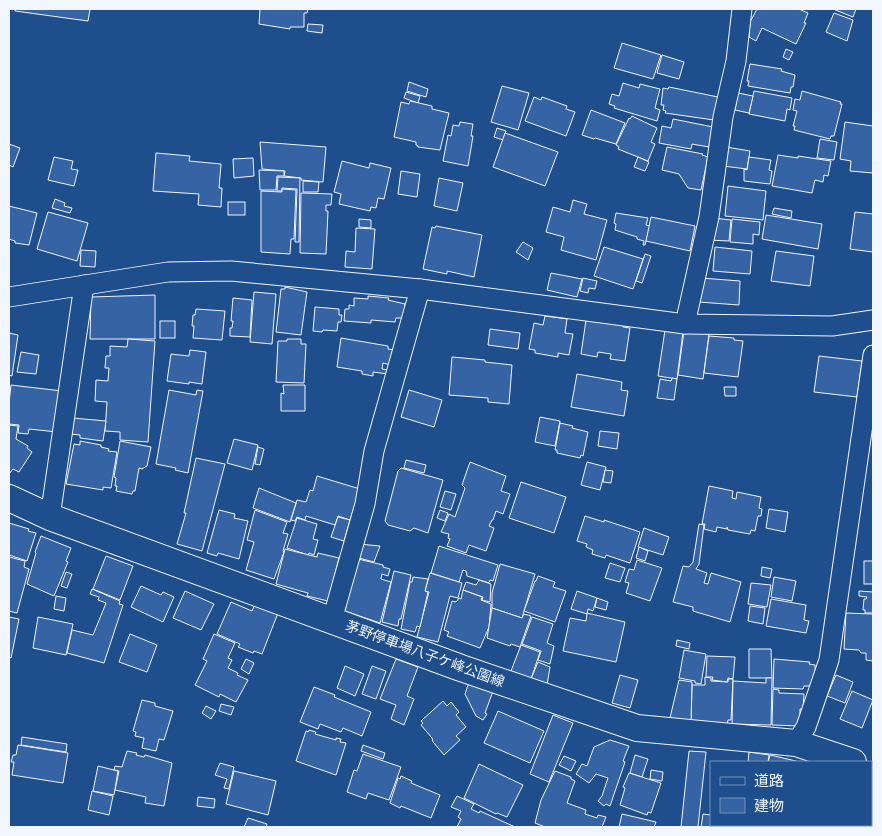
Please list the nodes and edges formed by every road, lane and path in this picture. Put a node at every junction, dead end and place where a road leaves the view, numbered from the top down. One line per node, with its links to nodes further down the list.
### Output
1 (742, 9): 6 (street)
2 (84, 285): 3 (street); 4 (street); 9 (street)
3 (420, 289): 6 (street); 10 (street)
4 (9, 297)
5 (873, 320): 6 (street)
6 (685, 324)
7 (873, 355): 11 (street)
8 (9, 498): 9 (main road, 茅野停車場八子ケ峰公園線)
9 (50, 517): 10 (main road, 茅野停車場八子ケ峰公園線)
10 (332, 620): 11 (main road, 茅野停車場八子ケ峰公園線)
11 (796, 743): 12 (main road, 茅野停車場八子ケ峰公園線)
12 (850, 761)

